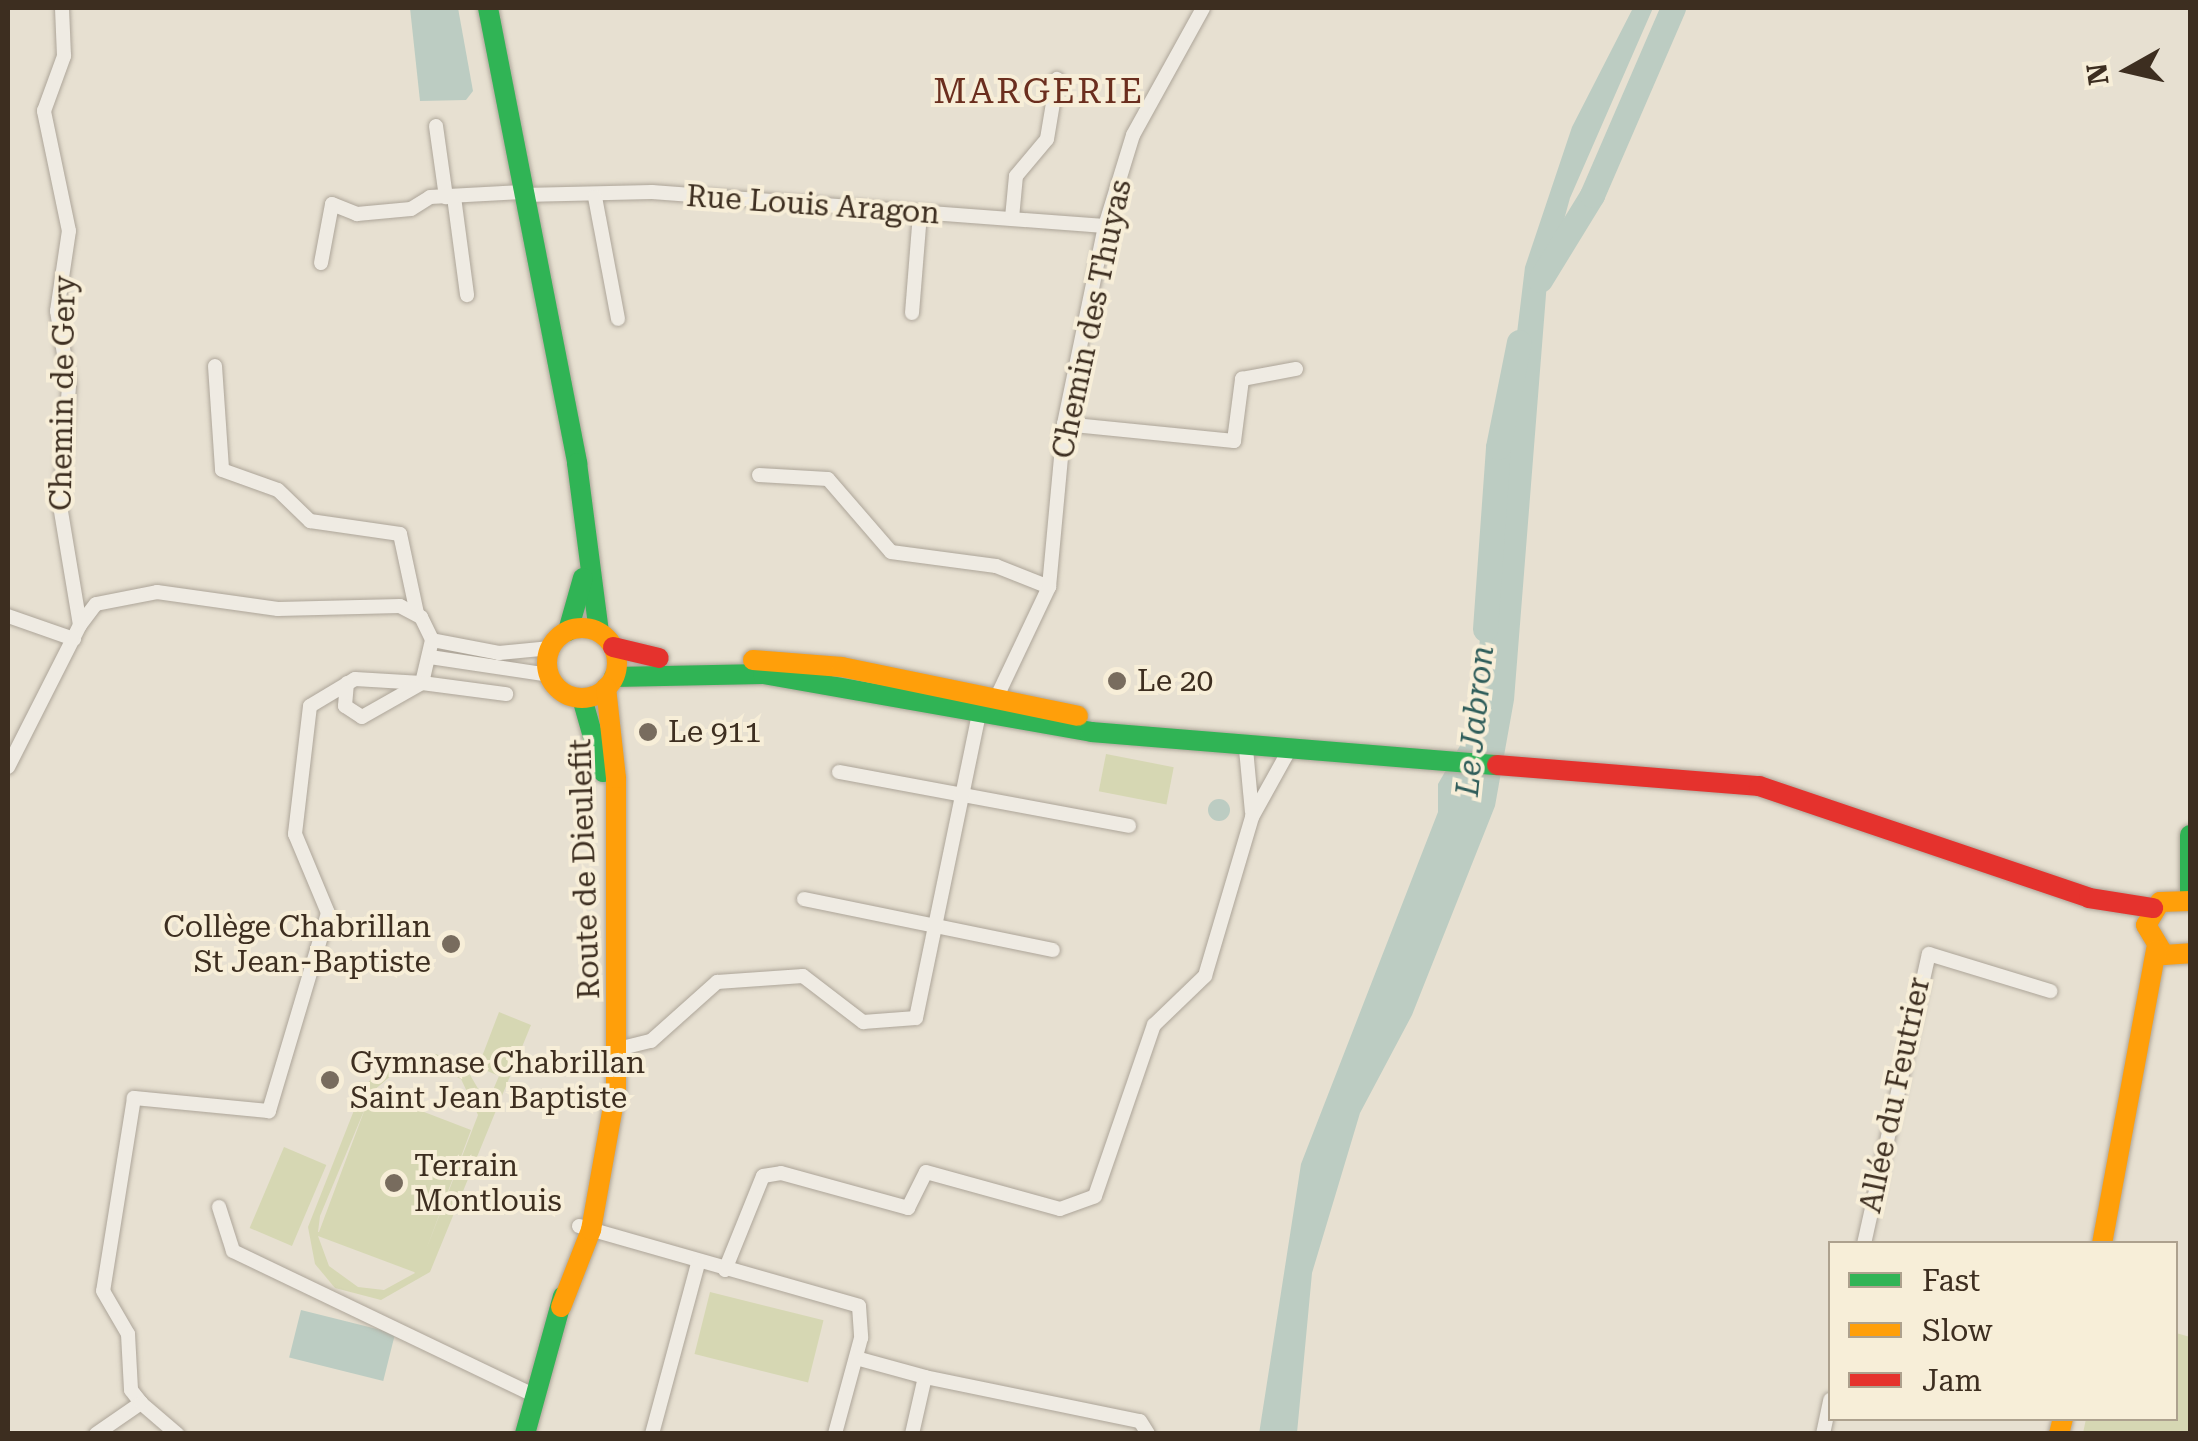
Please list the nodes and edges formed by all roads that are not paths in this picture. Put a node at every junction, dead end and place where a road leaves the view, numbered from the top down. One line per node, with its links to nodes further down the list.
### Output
1 (62, 8): 25 (street, Chemin de Gery)
2 (488, 8): 6 (main road)
3 (1203, 8): 11 (street, Chemin des Thuyas)
4 (1057, 79): 10 (street)
5 (436, 126): 7 (street)
6 (522, 193): 7 (street, Rue Louis Aragon); 8 (street, Rue Louis Aragon); 14 (main road)
7 (450, 197): 12 (street, Rue Louis Aragon); 13 (street)
8 (595, 197): 9 (street, Rue Louis Aragon); 16 (street)
9 (920, 214): 10 (street, Rue Louis Aragon); 15 (street)
10 (1012, 218): 11 (street, Rue Louis Aragon)
11 (1105, 226): 19 (street, Chemin des Thuyas)
12 (320, 263)
13 (466, 294)
14 (543, 294): 24 (main road); 26 (main road)
15 (912, 314)
16 (618, 320)
17 (216, 366): 22 (street)
18 (1296, 369): 19 (street)
19 (1064, 424): 21 (street, Chemin des Thuyas)
20 (759, 475): 21 (street)
21 (1049, 588): 36 (street, Chemin des Thuyas)
22 (416, 613): 25 (street); 27 (street)
23 (8, 616): 25 (street)
24 (568, 631): 26 (main road); 28 (main road)
25 (77, 632): 39 (street)
26 (606, 639): 32 (main road); 36 (main road)
27 (432, 640): 28 (street); 29 (street)
28 (551, 648): 30 (main road)
29 (430, 657): 30 (street); 31 (street)
30 (549, 675): 35 (main road)
31 (422, 682): 33 (street); 33 (street); 34 (street)
32 (610, 682): 35 (main road); 36 (main road); 56 (main road, Route de Dieulefit)
33 (347, 683): 66 (street)
34 (506, 694)
35 (582, 698): 56 (main road, Route de Dieulefit)
36 (989, 704): 37 (main road); 41 (street, Chemin des Thuyas)
37 (1246, 749): 38 (main road); 42 (street)
38 (1288, 752): 42 (street); 46 (main road)
39 (8, 766)
40 (839, 772): 41 (street)
41 (967, 795): 43 (street); 50 (street, Chemin des Thuyas)
42 (1252, 817): 62 (street)
43 (1129, 826)
44 (2190, 840): 45 (main road); 49 (main road)
45 (2190, 892)
46 (2090, 898): 49 (main road); 51 (main road)
47 (804, 899): 50 (street)
48 (2190, 901): 49 (main road)
49 (2161, 903): 51 (main road)
50 (938, 926): 52 (street); 56 (street, Chemin des Thuyas)
51 (2152, 942): 53 (main road); 55 (main road)
52 (1053, 950)
53 (2186, 955): 55 (main road)
54 (2050, 991): 59 (street, Allée du Feutrier)
55 (2151, 1010): 60 (main road)
56 (618, 1050): 58 (main road, Route de Dieulefit)
57 (218, 1207): 65 (street)
58 (585, 1228): 61 (street); 65 (main road, Route de Dieulefit)
59 (1865, 1241)
60 (2103, 1241)
61 (698, 1262): 62 (street); 70 (street)
62 (724, 1270): 63 (street)
63 (856, 1358): 64 (street); 71 (street)
64 (924, 1377): 72 (street); 73 (street)
65 (536, 1396): 69 (main road, Route de Dieulefit)
66 (141, 1404): 67 (street); 68 (street)
67 (96, 1434)
68 (177, 1434)
69 (525, 1434)
70 (652, 1434)
71 (835, 1434)
72 (912, 1434)
73 (1148, 1434)

